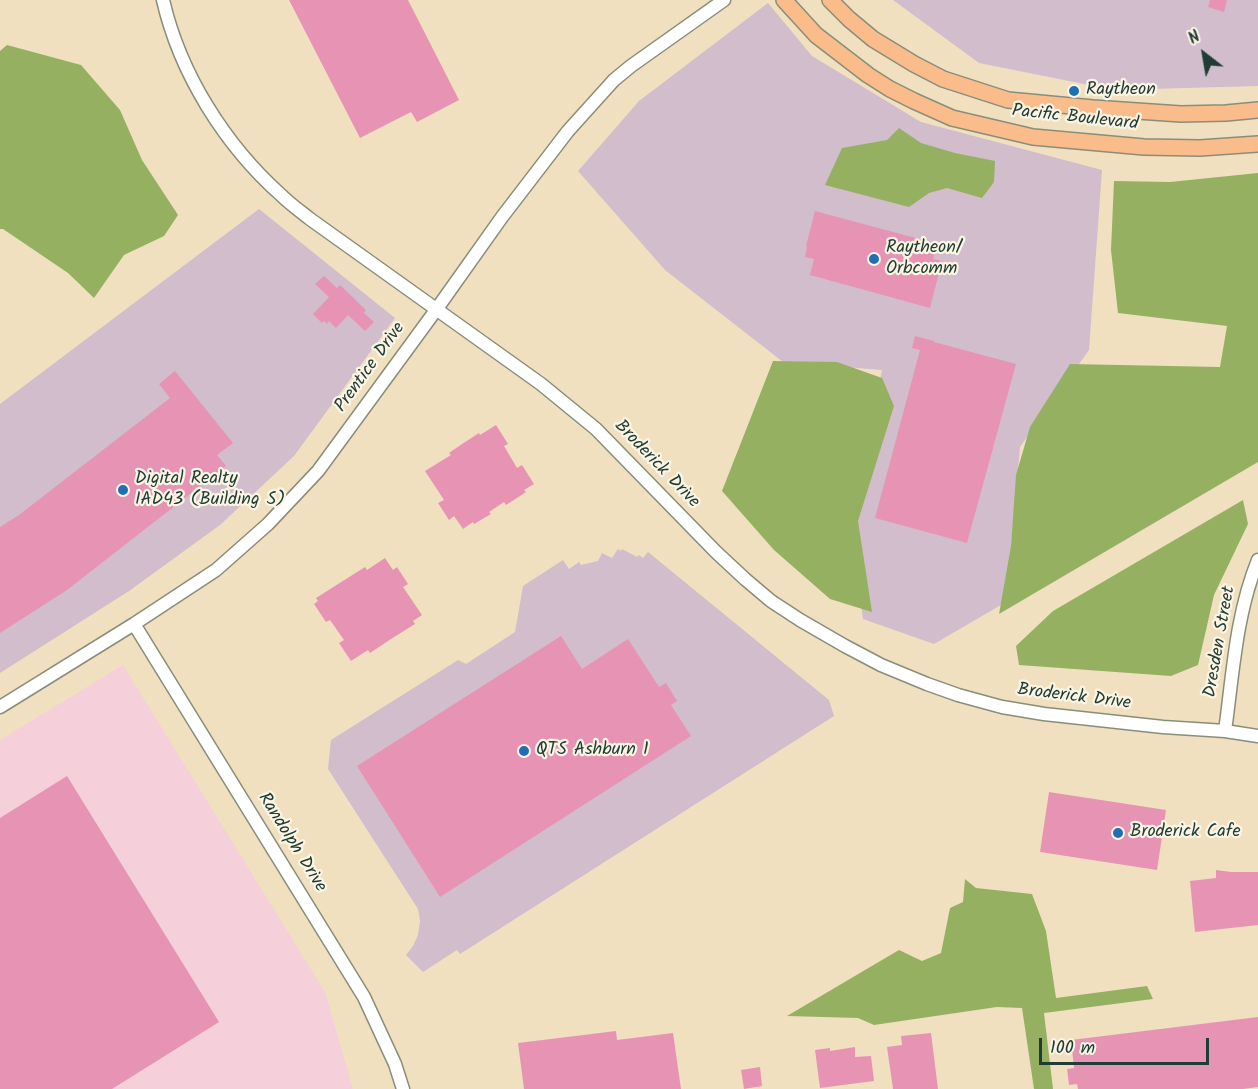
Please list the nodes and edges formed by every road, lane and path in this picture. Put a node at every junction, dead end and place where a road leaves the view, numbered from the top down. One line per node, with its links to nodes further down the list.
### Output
1 (163, 0): 7 (street, Broderick Drive)
2 (724, 0): 7 (street, Prentice Drive)
3 (784, 0): 6 (main road, Pacific Boulevard)
4 (830, 0): 5 (main road, Pacific Boulevard)
5 (1258, 110)
6 (1258, 144)
7 (436, 310): 9 (street, Prentice Drive); 11 (street, Broderick Drive)
8 (1258, 560): 11 (street, Dresden Street)
9 (134, 624): 10 (street, Prentice Drive); 13 (street, Randolph Drive)
10 (0, 707)
11 (1225, 731): 12 (street, Broderick Drive)
12 (1258, 736)
13 (403, 1089)

